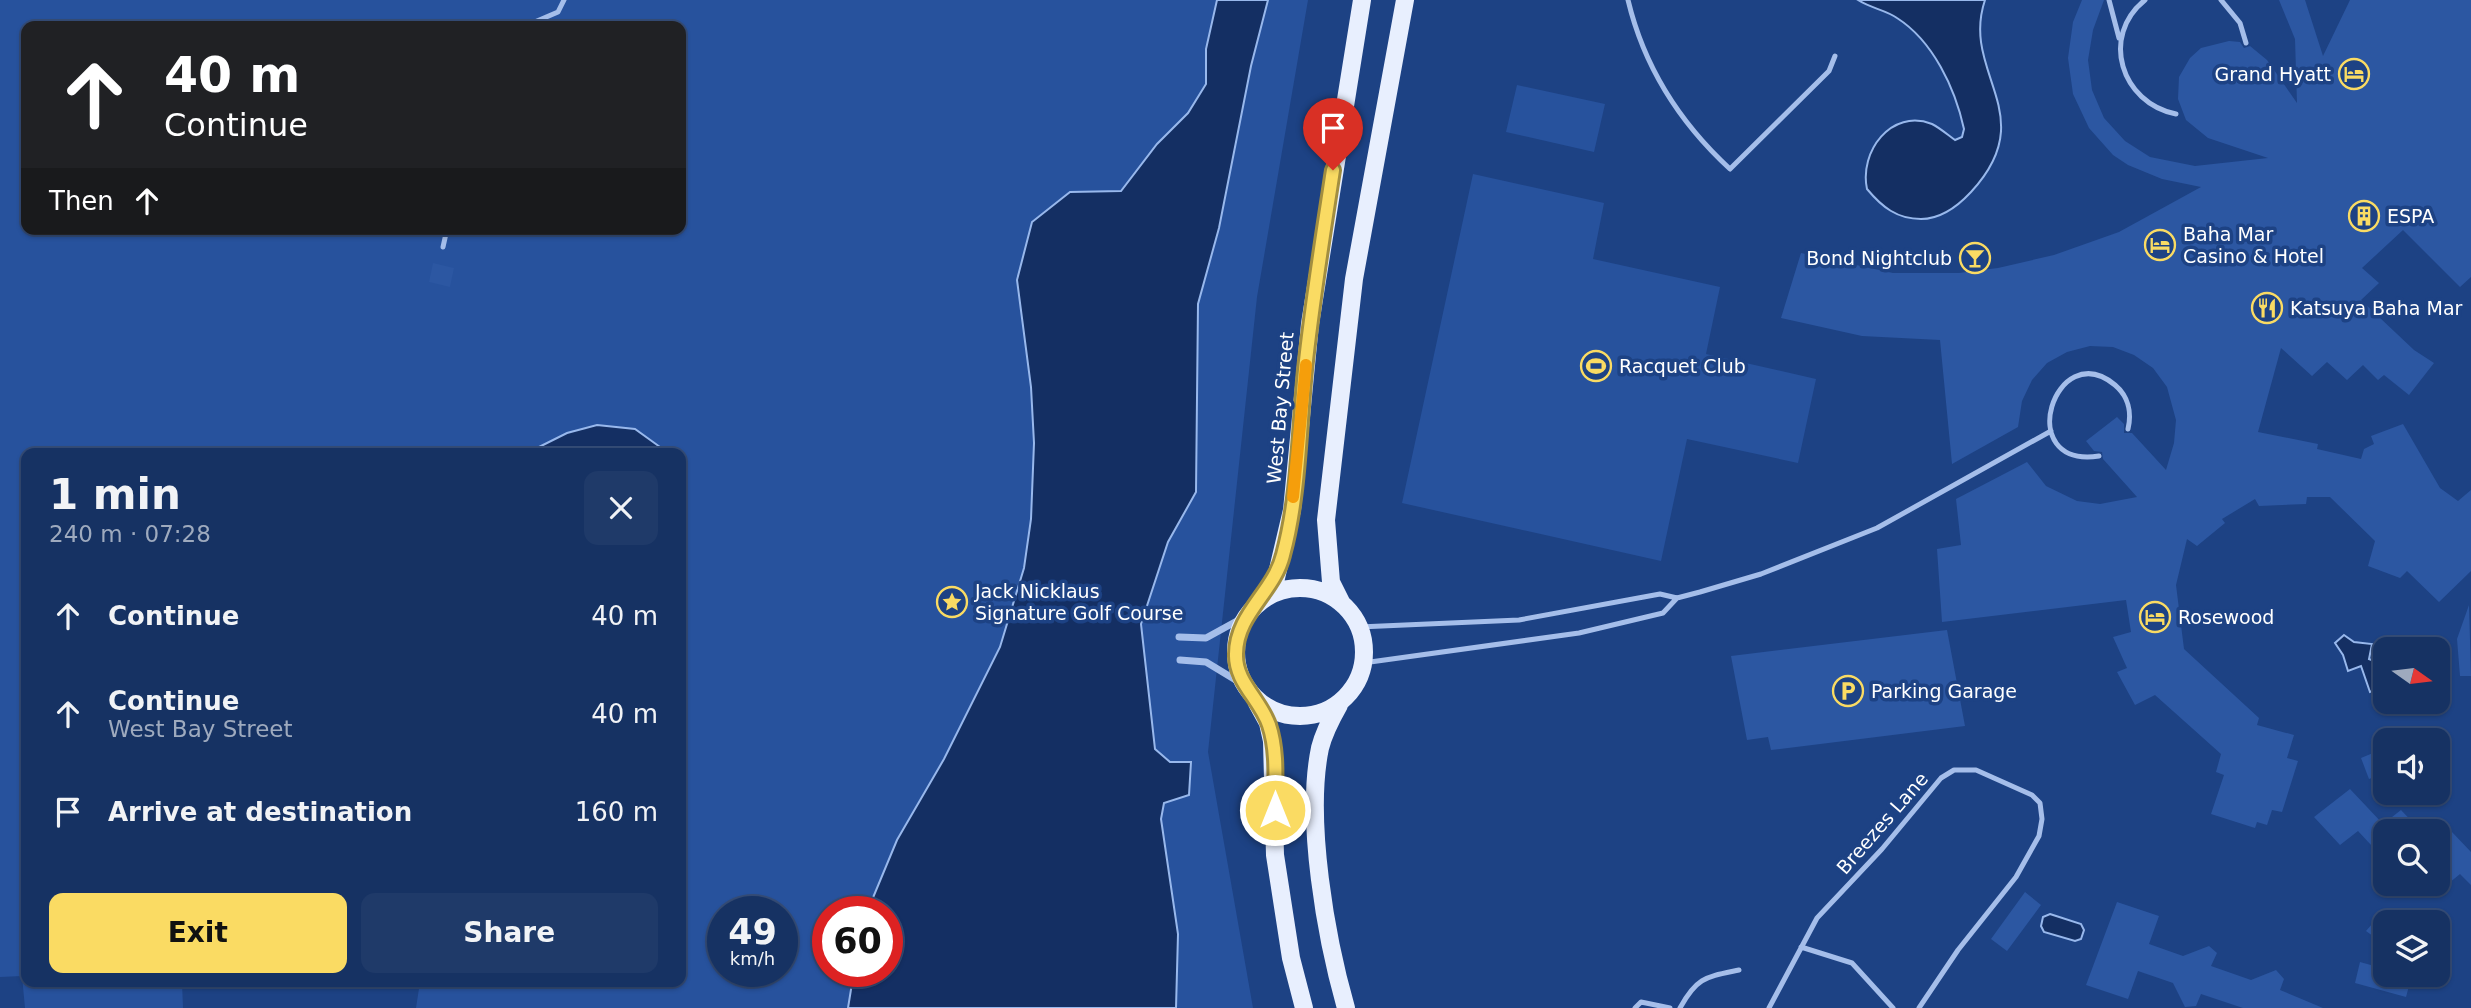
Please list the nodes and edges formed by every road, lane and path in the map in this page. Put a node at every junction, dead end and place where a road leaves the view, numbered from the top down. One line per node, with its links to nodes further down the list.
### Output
1 (564, 0): 8 (lane)
2 (1362, 0): 20 (main road, West Bay Street)
3 (1405, 0): 19 (main road)
4 (1628, 0): 11 (lane)
5 (2109, 0): 10 (lane)
6 (2146, 0): 10 (lane)
7 (2221, 0): 9 (lane)
8 (541, 21)
9 (2246, 43)
10 (2120, 48): 12 (lane)
11 (1835, 56)
12 (2176, 114)
13 (446, 235): 14 (lane)
14 (443, 247)
15 (2128, 429): 16 (lane)
16 (2051, 431): 17 (lane); 18 (lane)
17 (2099, 456)
18 (1677, 598): 21 (lane); 24 (lane)
19 (1341, 602): 20 (main road); 21 (main road)
20 (1251, 610): 22 (street); 25 (main road)
21 (1359, 627): 24 (main road)
22 (1179, 637)
23 (1180, 660): 25 (street)
24 (1363, 663): 26 (main road)
25 (1248, 691): 26 (main road); 29 (main road)
26 (1341, 702): 30 (main road)
27 (1801, 947): 34 (lane, Breezes Lane); 35 (lane); 36 (lane, Breezes Lane)
28 (1739, 970): 33 (lane)
29 (1304, 1008)
30 (1346, 1008)
31 (1635, 1008): 32 (lane)
32 (1670, 1008)
33 (1680, 1008)
34 (1769, 1008)
35 (1893, 1008)
36 (1919, 1008)

